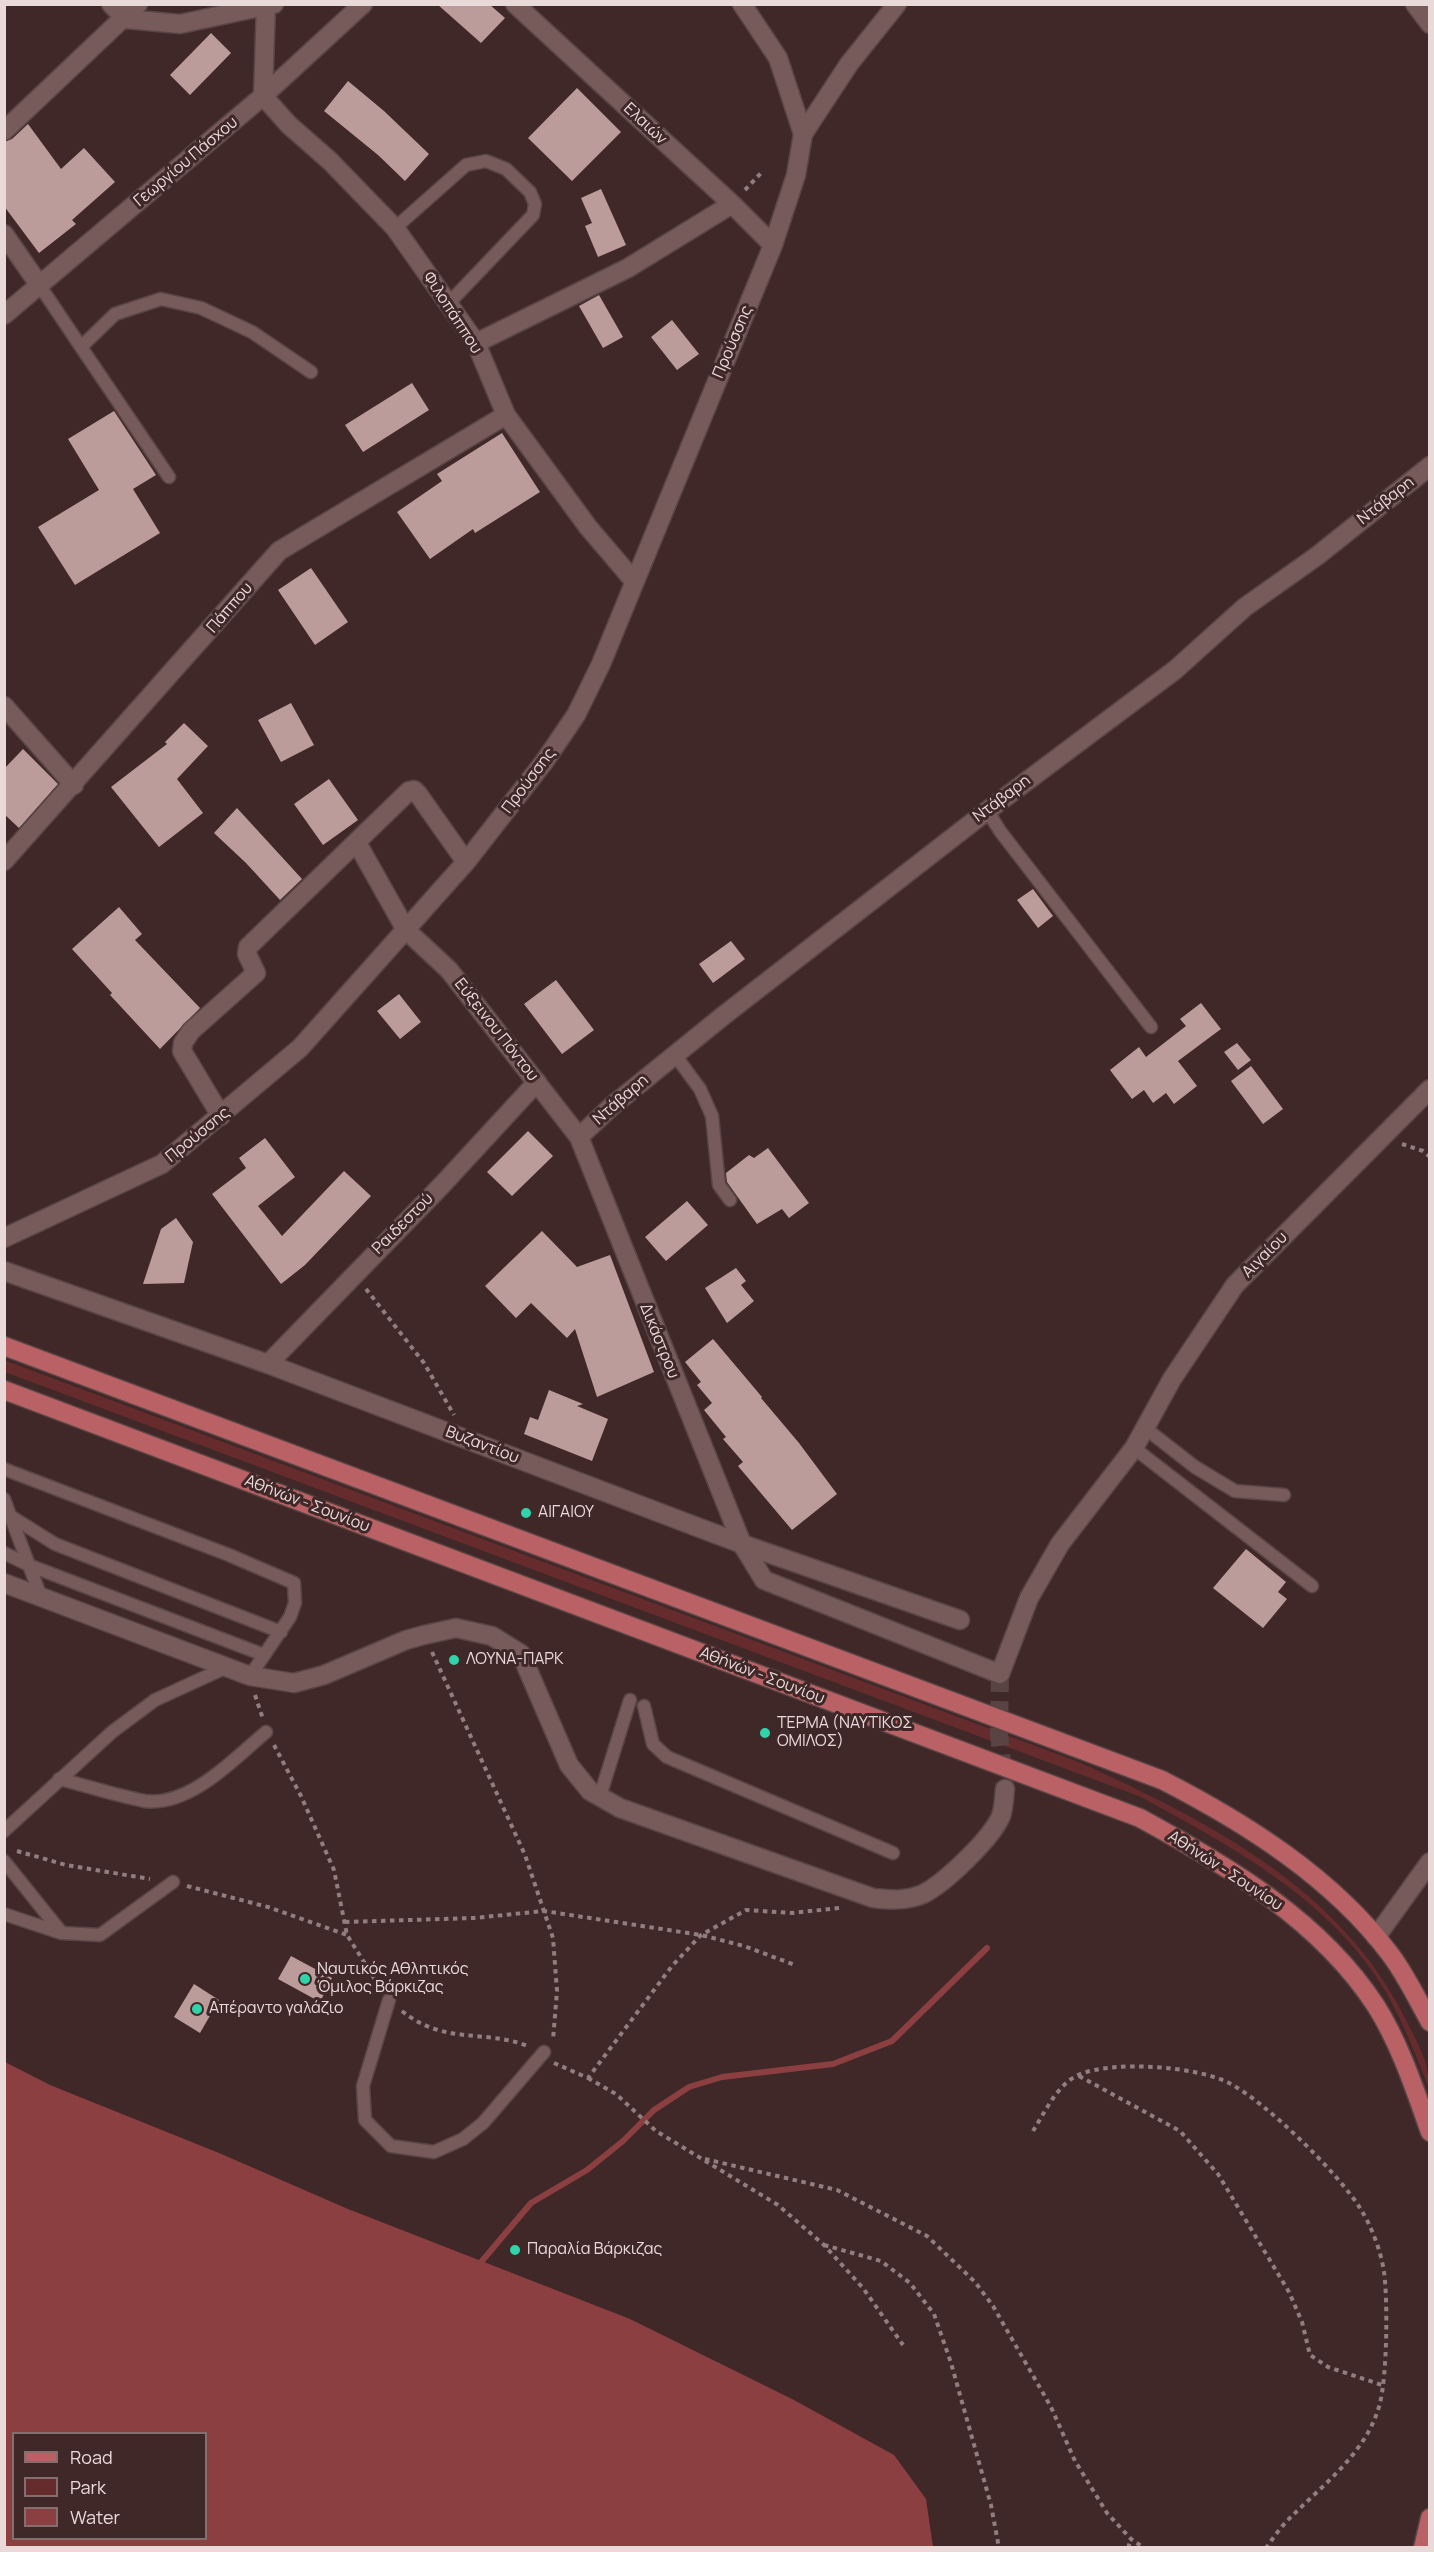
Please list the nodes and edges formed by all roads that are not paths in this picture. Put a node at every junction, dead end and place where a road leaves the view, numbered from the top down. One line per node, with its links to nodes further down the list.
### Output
1 (111, 4): 9 (street)
2 (138, 4): 9 (street)
3 (363, 4): 11 (street, Γεωργίου Πάσχου)
4 (515, 4): 14 (street, Ελαιών)
5 (742, 4): 13 (street)
6 (897, 4): 13 (street)
7 (1415, 4): 10 (street)
8 (269, 5): 9 (street); 11 (street)
9 (126, 19): 12 (street)
10 (1430, 24)
11 (263, 96): 15 (street, Φιλοπάππου); 18 (street, Γεωργίου Πάσχου)
12 (4, 132)
13 (802, 134): 17 (street, Προύσσης)
14 (732, 204): 17 (street, Ελαιών); 21 (street)
15 (395, 228): 19 (street, Φιλοπάππου); 19 (lane)
16 (4, 234): 18 (street)
17 (773, 245): 27 (street, Προύσσης)
18 (40, 286): 20 (street, Γεωργίου Πάσχου); 22 (lane)
19 (448, 304): 21 (street, Φιλοπάππου)
20 (4, 315)
21 (476, 343): 24 (street, Φιλοπάππου)
22 (81, 347): 23 (lane); 26 (lane)
23 (311, 372)
24 (506, 415): 27 (street, Φιλοπάππου); 29 (street, Πάππου)
25 (1430, 466): 30 (street, Ντάβαρη)
26 (169, 477)
27 (634, 581): 33 (street, Προύσσης)
28 (4, 706): 29 (street)
29 (74, 785): 32 (street, Πάππου)
30 (987, 810): 35 (lane); 36 (street, Ντάβαρη)
31 (357, 843): 33 (street); 34 (street, Εύξεινου Πόντου); 39 (street)
32 (4, 861)
33 (466, 862): 34 (street, Προύσσης)
34 (406, 930): 37 (street, Εύξεινου Πόντου); 39 (street, Προύσσης)
35 (1151, 1027)
36 (675, 1055): 40 (street, Ντάβαρη); 41 (lane)
37 (537, 1082): 40 (street, Εύξεινου Πόντου); 45 (street, Ραιδεστού)
38 (1430, 1089): 47 (street, Αιγαίου)
39 (221, 1116): 42 (street, Προύσσης)
40 (579, 1137): 53 (street, Δικάστρου)
41 (730, 1200)
42 (4, 1238)
43 (4, 1271): 45 (street, Βυζαντίου)
44 (4, 1346): 77 (main road)
45 (268, 1364): 53 (street, Βυζαντίου)
46 (4, 1390): 81 (main road, Αθήνών - Σουνίου)
47 (1145, 1428): 48 (street, Αιγαίου); 50 (lane)
48 (1134, 1448): 53 (street, Δικάστρου); 57 (lane)
49 (4, 1469): 60 (lane)
50 (1284, 1495)
51 (4, 1499): 52 (lane)
52 (9, 1521): 55 (lane); 60 (lane)
53 (742, 1544): 59 (street, Βυζαντίου)
54 (4, 1553): 55 (lane)
55 (31, 1566): 58 (lane); 61 (lane)
56 (4, 1583): 58 (street)
57 (1312, 1586)
58 (41, 1597): 62 (street)
59 (960, 1620)
60 (281, 1632): 61 (lane)
61 (264, 1655): 63 (lane)
62 (227, 1667): 63 (street); 67 (lane)
63 (250, 1676): 69 (street)
64 (630, 1701): 69 (lane)
65 (644, 1706): 71 (lane)
66 (266, 1732): 67 (lane)
67 (60, 1779): 70 (lane)
68 (1005, 1789): 69 (street)
69 (600, 1796)
70 (4, 1831)
71 (893, 1853)
72 (4, 1862): 76 (lane)
73 (1430, 1862): 77 (street)
74 (173, 1882): 76 (lane)
75 (4, 1914): 76 (lane)
76 (61, 1933)
77 (1376, 1937): 79 (main road)
78 (389, 2000): 80 (lane)
79 (1430, 2022)
80 (547, 2057)
81 (1430, 2132)
82 (1430, 2518): 83 (main road)
83 (1423, 2547)

